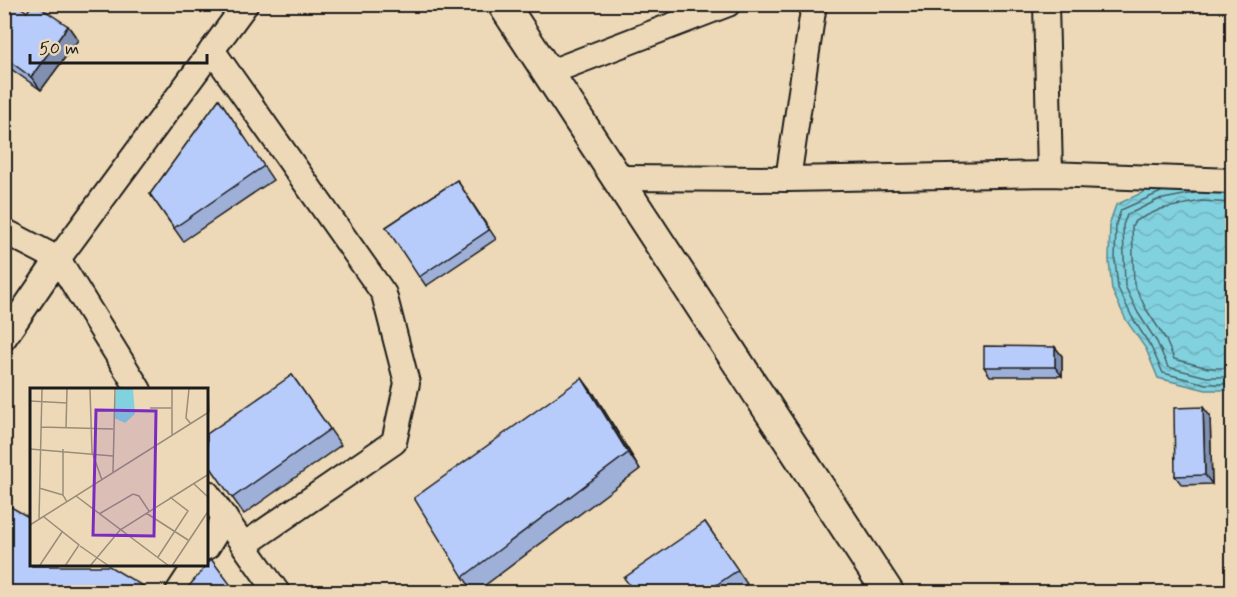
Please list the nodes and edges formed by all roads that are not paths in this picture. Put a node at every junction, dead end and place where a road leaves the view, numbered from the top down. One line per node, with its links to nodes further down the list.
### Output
1 (246, 4): 6 (street)
2 (502, 4): 7 (street)
3 (728, 4): 7 (street)
4 (814, 4): 10 (street)
5 (1046, 4): 8 (street)
6 (212, 50): 13 (street); 19 (street)
7 (548, 73): 9 (street)
8 (1050, 174): 10 (street); 11 (street)
9 (616, 178): 10 (street); 23 (street)
10 (788, 179)
11 (1233, 181)
12 (4, 231): 13 (street)
13 (58, 259): 14 (street); 15 (street)
14 (4, 338)
15 (138, 388)
16 (208, 494): 17 (street)
17 (225, 518): 18 (street); 19 (street)
18 (208, 545)
19 (244, 545): 22 (street)
20 (194, 567): 21 (street)
21 (178, 592)
22 (277, 592)
23 (888, 592)

